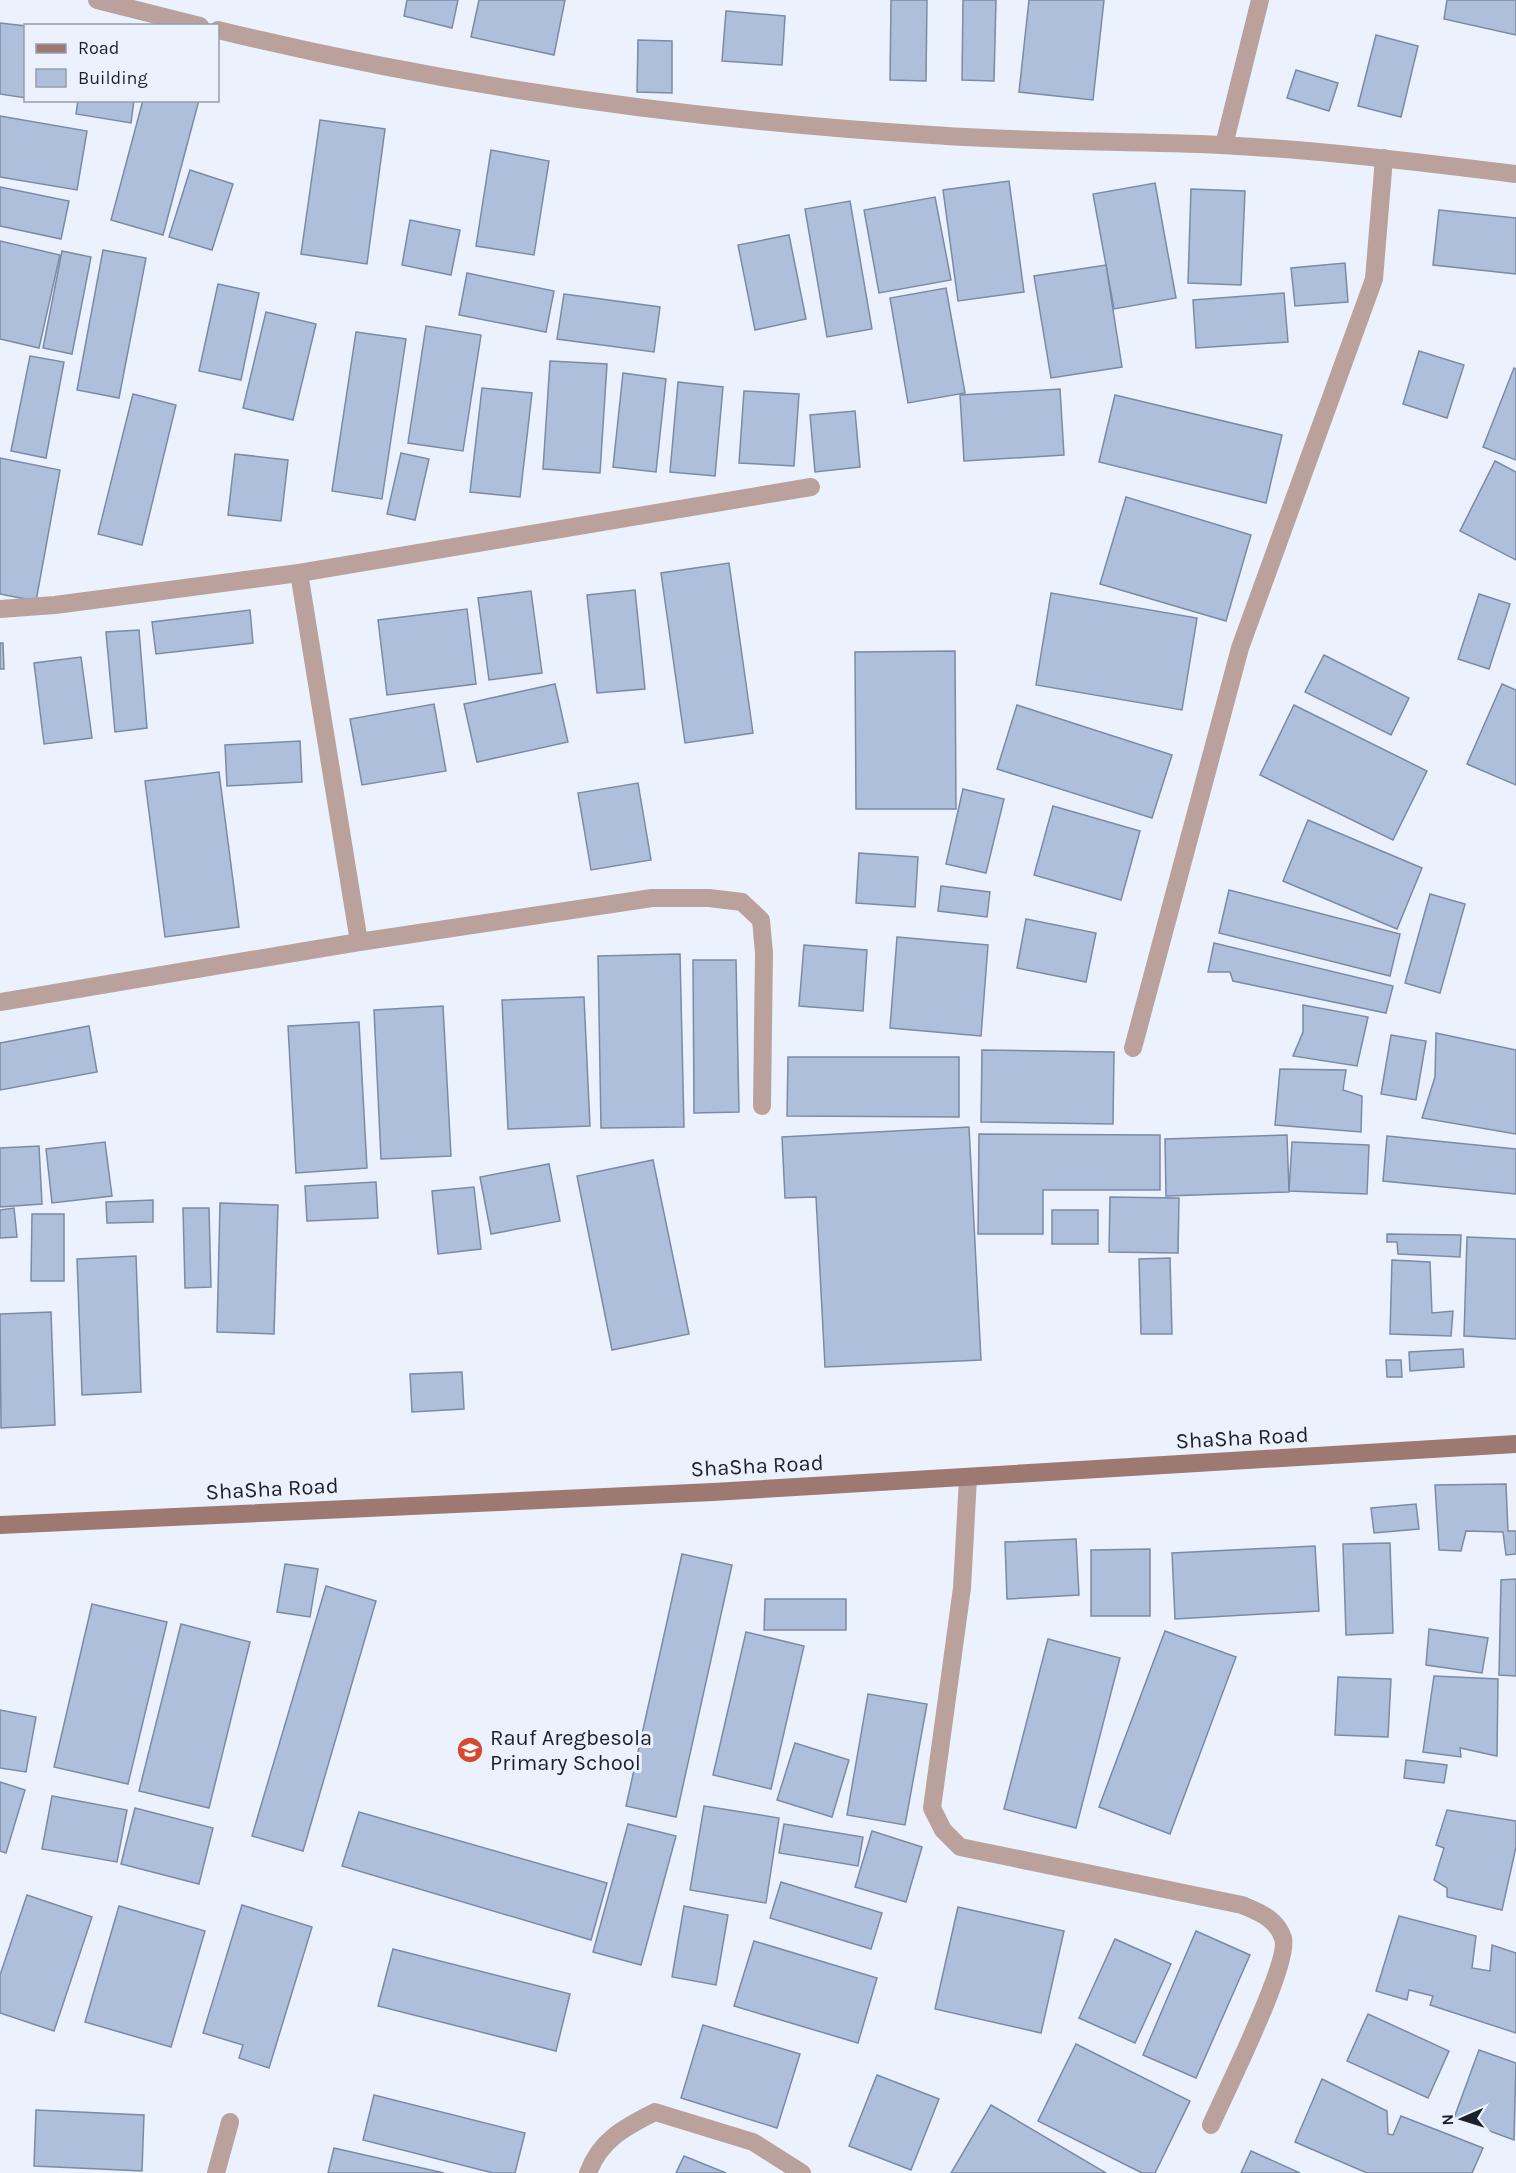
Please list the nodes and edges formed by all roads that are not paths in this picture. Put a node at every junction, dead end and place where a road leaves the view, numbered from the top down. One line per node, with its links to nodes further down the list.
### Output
1 (97, 0): 3 (street)
2 (1260, 0): 5 (street)
3 (192, 24)
4 (219, 30): 5 (street)
5 (1224, 146): 6 (street)
6 (1384, 158): 7 (street); 13 (street)
7 (1516, 174)
8 (811, 487): 9 (street)
9 (299, 573): 10 (street); 11 (street)
10 (0, 609)
11 (359, 942): 12 (street); 14 (street)
12 (0, 1002)
13 (1133, 1048)
14 (762, 1106)
15 (1516, 1444): 16 (street, ShaSha Road)
16 (968, 1478): 17 (street, ShaSha Road); 19 (street)
17 (0, 1525)
18 (230, 2122): 20 (street)
19 (1211, 2126)
20 (216, 2173)
21 (588, 2173): 22 (street)
22 (802, 2173)

